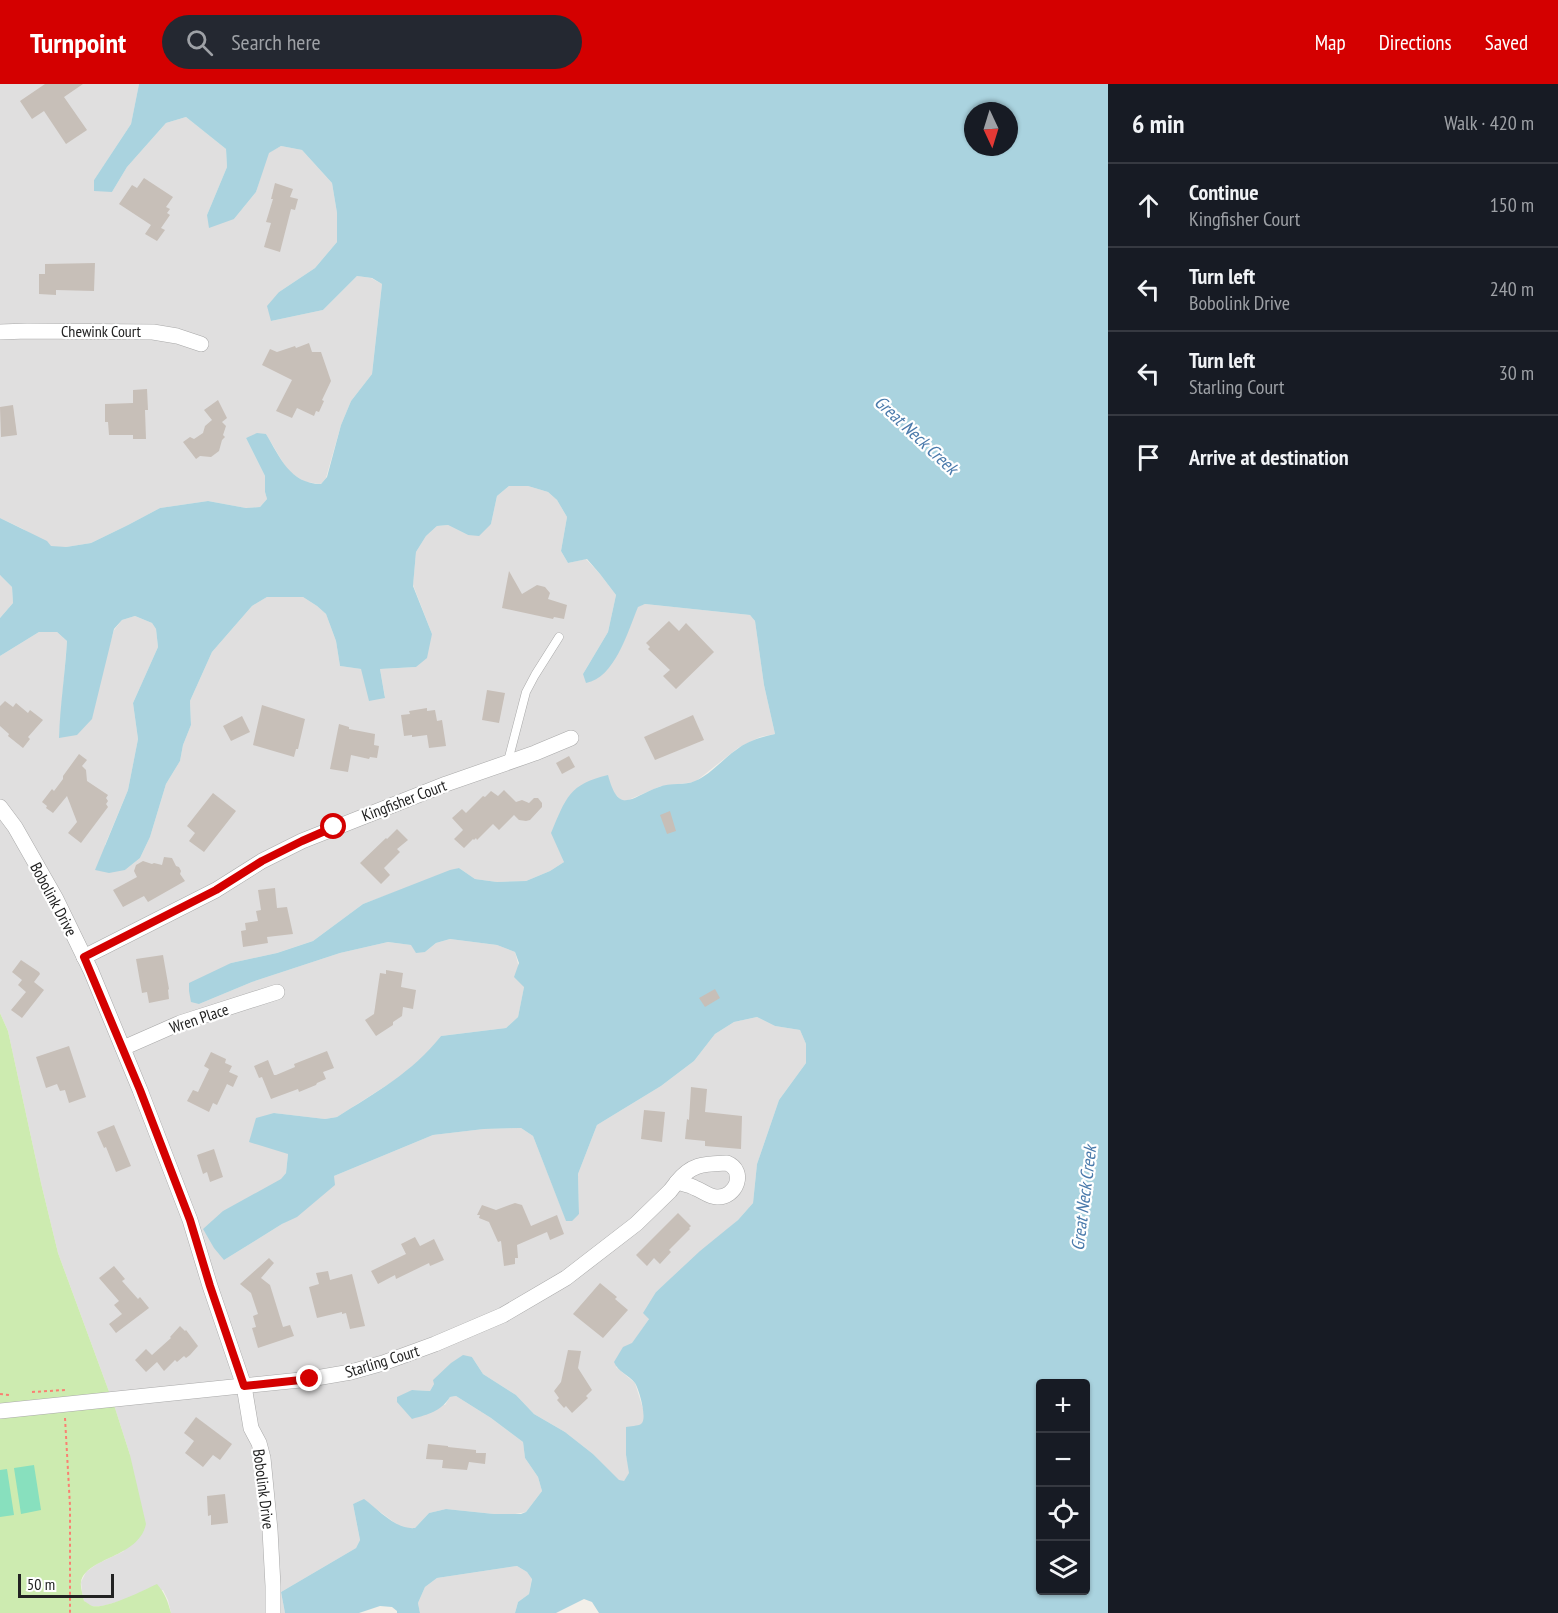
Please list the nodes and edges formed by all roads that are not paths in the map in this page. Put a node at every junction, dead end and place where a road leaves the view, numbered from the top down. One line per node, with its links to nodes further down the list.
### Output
1 (0, 332): 2 (street, Chewink Court)
2 (201, 344)
3 (559, 637): 5 (lane)
4 (571, 738): 5 (street, Kingfisher Court)
5 (508, 763): 7 (street, Kingfisher Court)
6 (0, 807): 7 (street, Bobolink Drive)
7 (84, 957): 9 (street, Bobolink Drive)
8 (277, 992): 9 (street, Wren Place)
9 (123, 1048): 11 (street, Bobolink Drive)
10 (677, 1182): 11 (street, Starling Court)
11 (244, 1386): 12 (street, Starling Court); 13 (street, Bobolink Drive)
12 (0, 1411)
13 (273, 1613)

